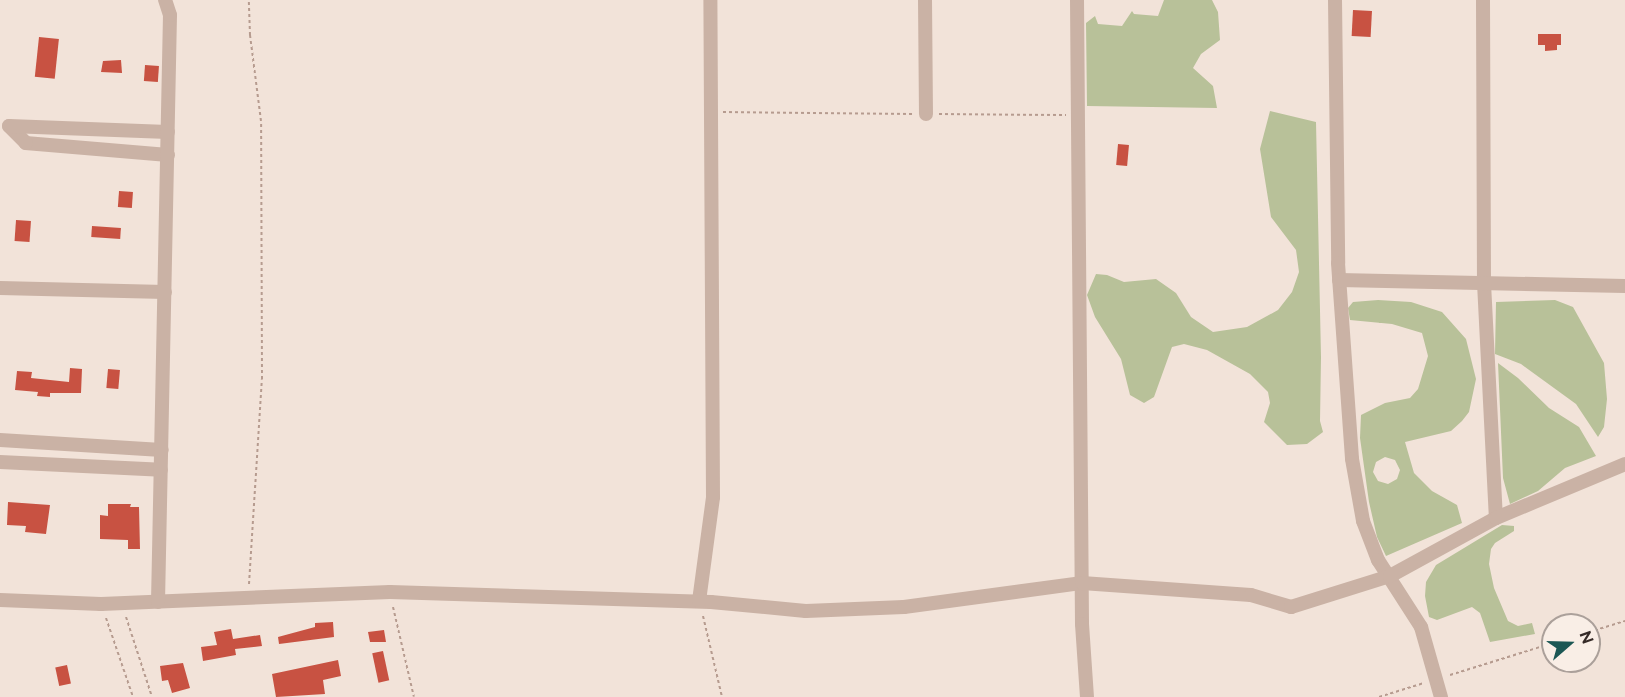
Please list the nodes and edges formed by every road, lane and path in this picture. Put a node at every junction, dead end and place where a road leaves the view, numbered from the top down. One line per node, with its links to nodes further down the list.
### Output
1 (165, 0): 12 (street)
2 (249, 0): 28 (path)
3 (710, 0): 8 (street)
4 (925, 0): 9 (street)
5 (1077, 0): 10 (street)
6 (1335, 0): 14 (street)
7 (1484, 0): 15 (street)
8 (712, 112): 9 (path); 30 (street)
9 (926, 114): 10 (path)
10 (1077, 115): 26 (street)
11 (4, 126): 12 (street); 13 (street)
12 (168, 132): 13 (street)
13 (168, 155): 18 (street)
14 (1339, 280): 15 (street); 25 (street)
15 (1484, 283): 16 (street); 24 (street)
16 (1625, 286)
17 (0, 288): 18 (street)
18 (165, 292): 20 (street)
19 (0, 440): 20 (street)
20 (162, 450): 23 (street)
21 (0, 462): 23 (street)
22 (1625, 464): 24 (street)
23 (161, 470): 31 (street)
24 (1496, 518): 25 (street)
25 (1390, 576): 26 (street); 37 (street)
26 (1082, 583): 30 (street); 42 (street)
27 (390, 592): 28 (street); 30 (street); 40 (path)
28 (248, 598): 31 (street)
29 (0, 600): 33 (street)
30 (699, 601): 41 (path)
31 (158, 602): 32 (street)
32 (122, 603): 33 (street); 39 (path)
33 (101, 604): 38 (path)
34 (1625, 621): 35 (path)
35 (1601, 628)
36 (1541, 647): 37 (path)
37 (1436, 680): 43 (path); 44 (street)
38 (133, 697)
39 (152, 697)
40 (414, 697)
41 (722, 697)
42 (1087, 697)
43 (1379, 697)
44 (1441, 697)

